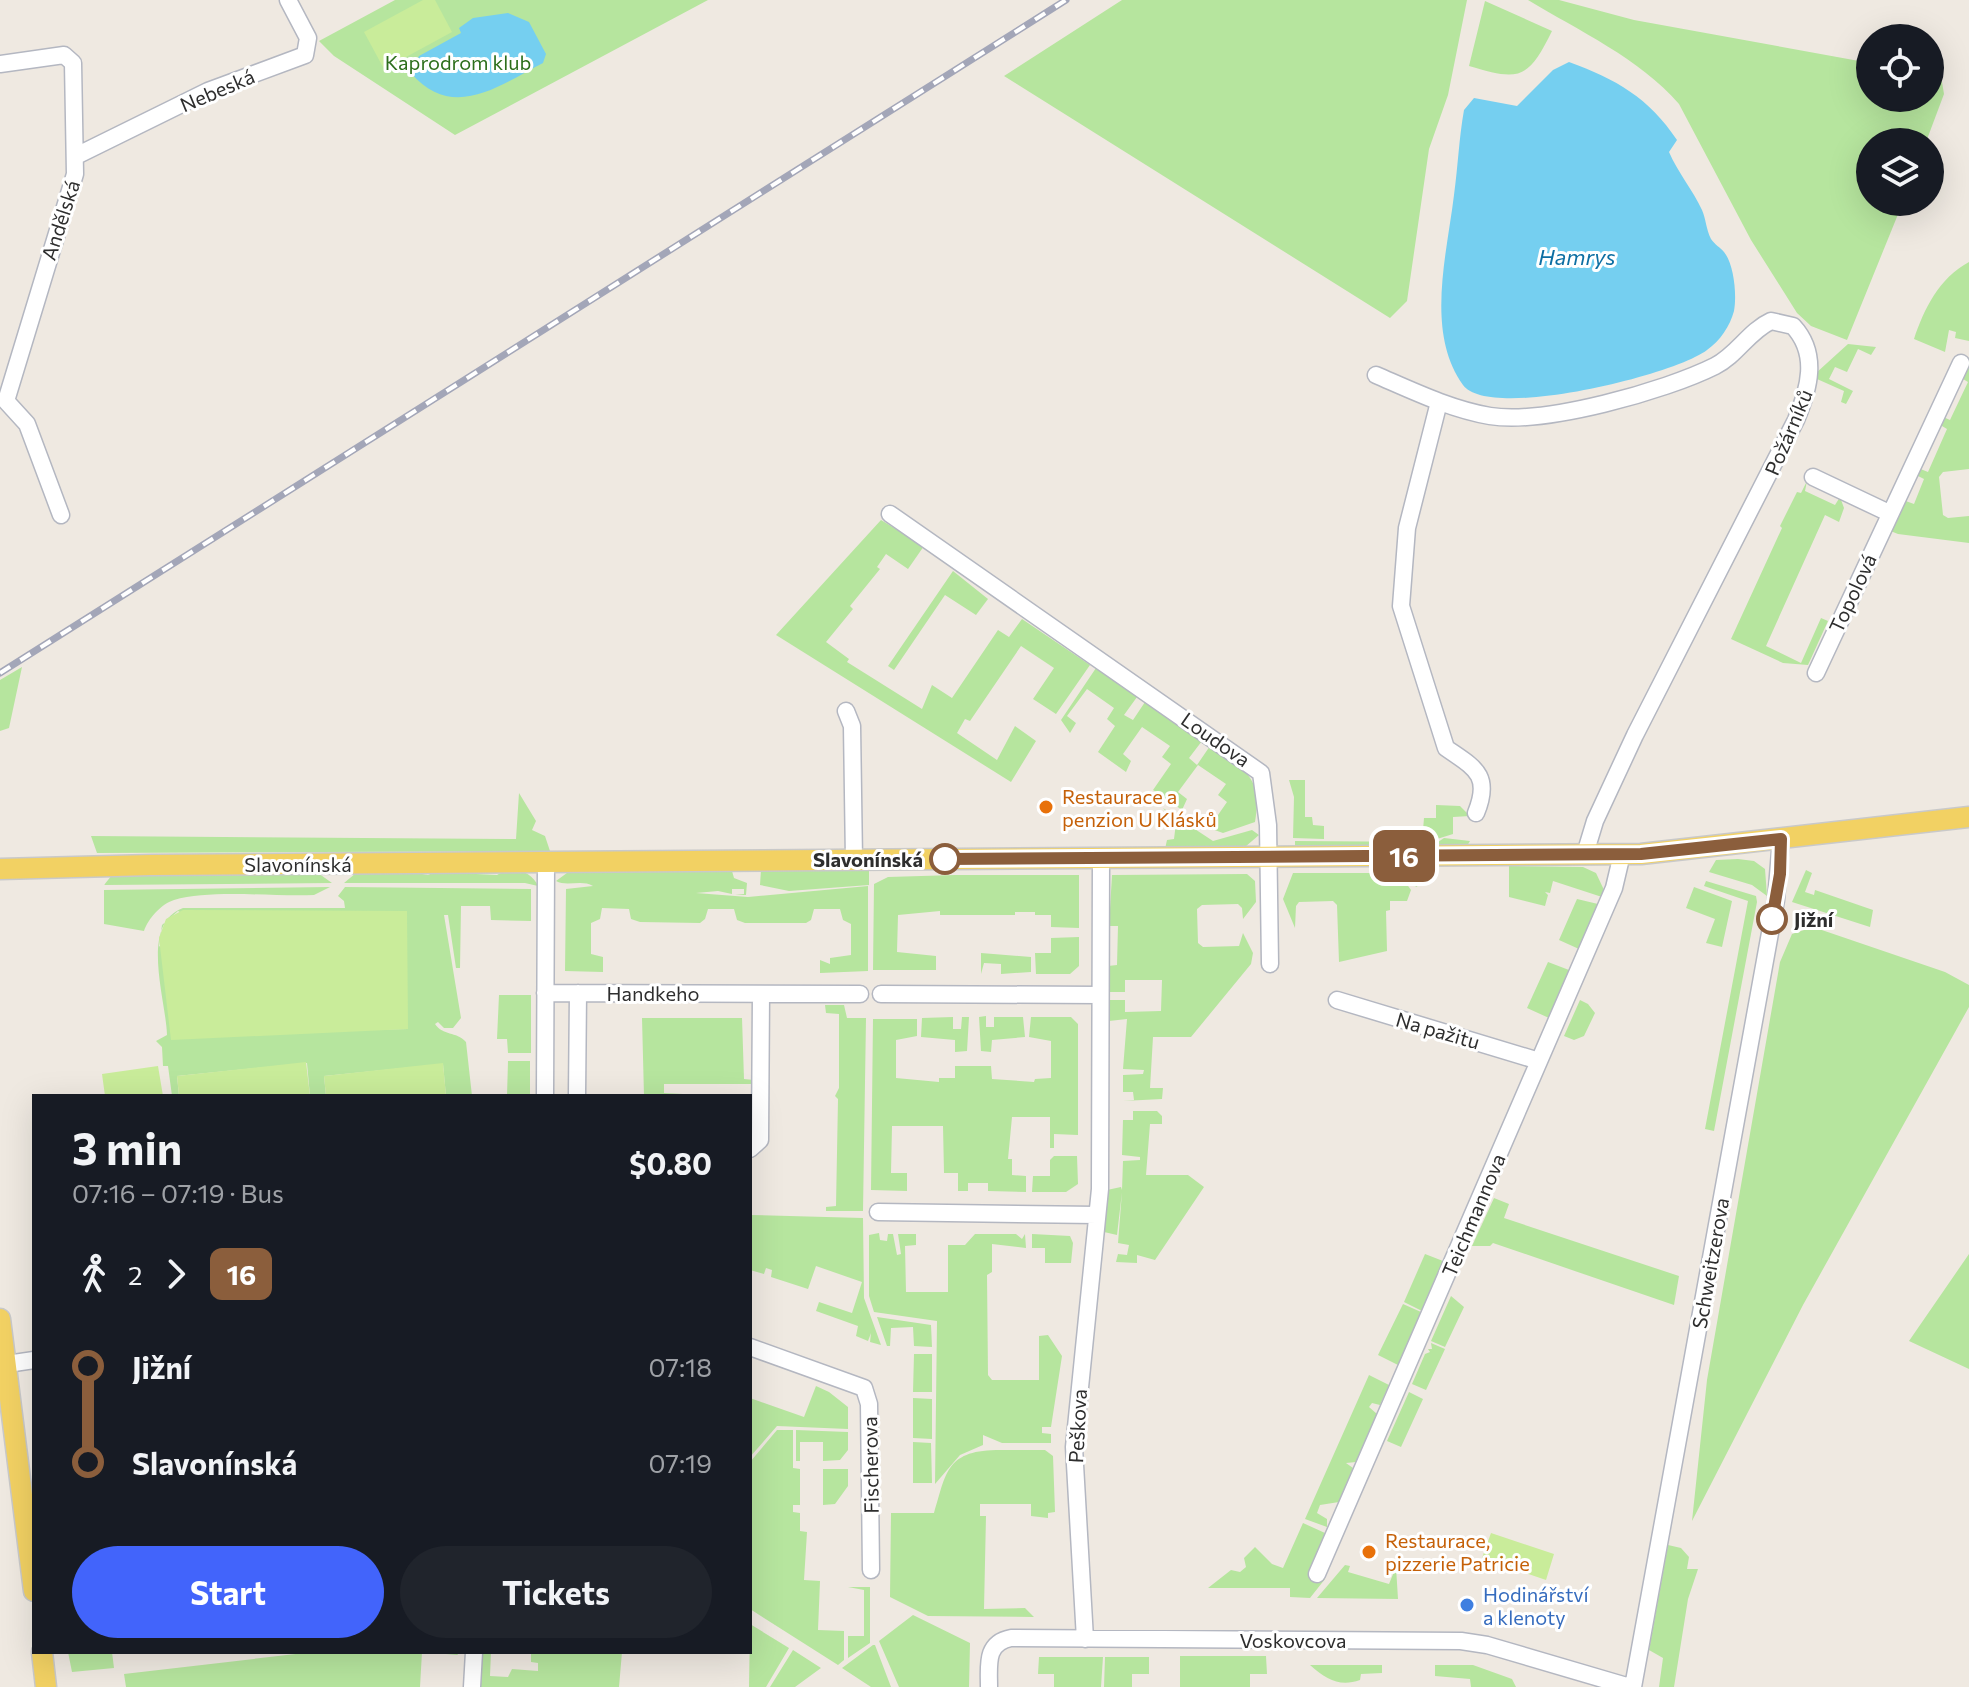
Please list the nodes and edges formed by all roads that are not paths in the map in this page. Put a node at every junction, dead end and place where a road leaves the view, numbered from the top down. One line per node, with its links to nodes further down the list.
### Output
1 (288, 0): 3 (street, Nebeská)
2 (0, 64): 3 (street, Andělská)
3 (76, 156): 6 (street, Andělská)
4 (1959, 362): 9 (street, Topolová)
5 (1376, 375): 7 (street, Požárníků)
6 (3, 400): 11 (street, Andělská)
7 (1439, 402): 14 (street); 17 (street, Požárníků)
8 (1813, 477): 9 (street)
9 (1889, 513): 12 (street, Topolová)
10 (890, 514): 19 (street, Loudova)
11 (61, 515)
12 (1816, 673)
13 (846, 711): 21 (street)
14 (1476, 813)
15 (1969, 817): 16 (main road)
16 (1781, 839): 18 (main road); 51 (street, Schweitzerova)
17 (1585, 854): 18 (main road); 19 (main road, Slavonínská)
18 (1622, 854): 32 (street, Teichmannova)
19 (1269, 857): 20 (main road, Slavonínská); 24 (street)
20 (1101, 858): 21 (main road, Slavonínská); 30 (street, Peškova)
21 (854, 860): 22 (main road, Slavonínská)
22 (546, 862): 23 (main road, Slavonínská); 25 (street)
23 (0, 869)
24 (1270, 964)
25 (545, 993): 26 (street, Handkeho); 33 (street)
26 (578, 993): 27 (street, Handkeho); 34 (street)
27 (761, 994): 28 (street, Handkeho); 35 (street)
28 (860, 994)
29 (881, 994): 30 (street)
30 (1100, 995): 37 (street, Peškova)
31 (1337, 1000): 32 (street, Na pažitu)
32 (1539, 1061): 44 (street, Teichmannova)
33 (545, 1094)
34 (577, 1094)
35 (752, 1147)
36 (878, 1212): 37 (street)
37 (1097, 1215): 45 (street, Peškova)
38 (0, 1319): 41 (main road)
39 (752, 1348): 42 (street, Fischerova)
40 (32, 1360): 41 (street)
41 (7, 1364): 43 (main road)
42 (871, 1570)
43 (32, 1574)
44 (1317, 1574)
45 (1085, 1639): 50 (street, Voskovcova); 51 (street, Voskovcova)
46 (42, 1654): 48 (main road)
47 (474, 1654): 49 (street)
48 (46, 1687)
49 (472, 1687)
50 (989, 1687)
51 (1632, 1687)

